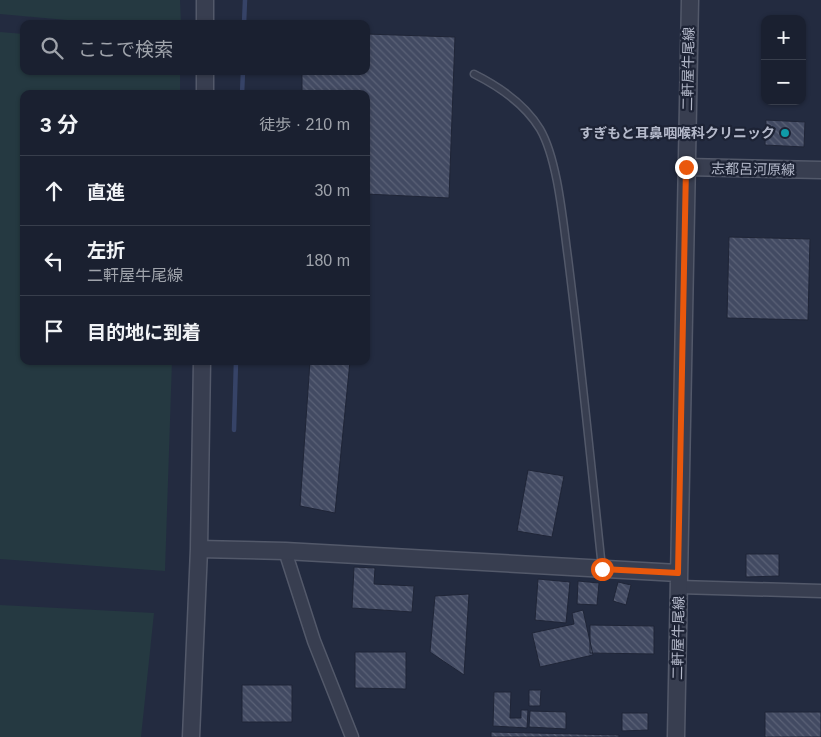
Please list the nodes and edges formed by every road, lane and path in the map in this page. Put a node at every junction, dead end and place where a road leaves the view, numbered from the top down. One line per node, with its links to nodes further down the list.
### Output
1 (205, 0): 3 (street)
2 (690, 0): 7 (street, 二軒屋牛尾線)
3 (205, 20)
4 (474, 74): 12 (lane)
5 (205, 75): 6 (street)
6 (205, 90)
7 (686, 167): 8 (street, 志都呂河原線); 13 (street, 二軒屋牛尾線)
8 (821, 170)
9 (202, 365): 10 (street)
10 (199, 549): 11 (street); 15 (street)
11 (285, 551): 12 (street); 16 (street)
12 (602, 569): 13 (street)
13 (678, 580): 14 (street); 17 (street, 二軒屋牛尾線)
14 (821, 591)
15 (191, 737)
16 (352, 737)
17 (676, 737)

